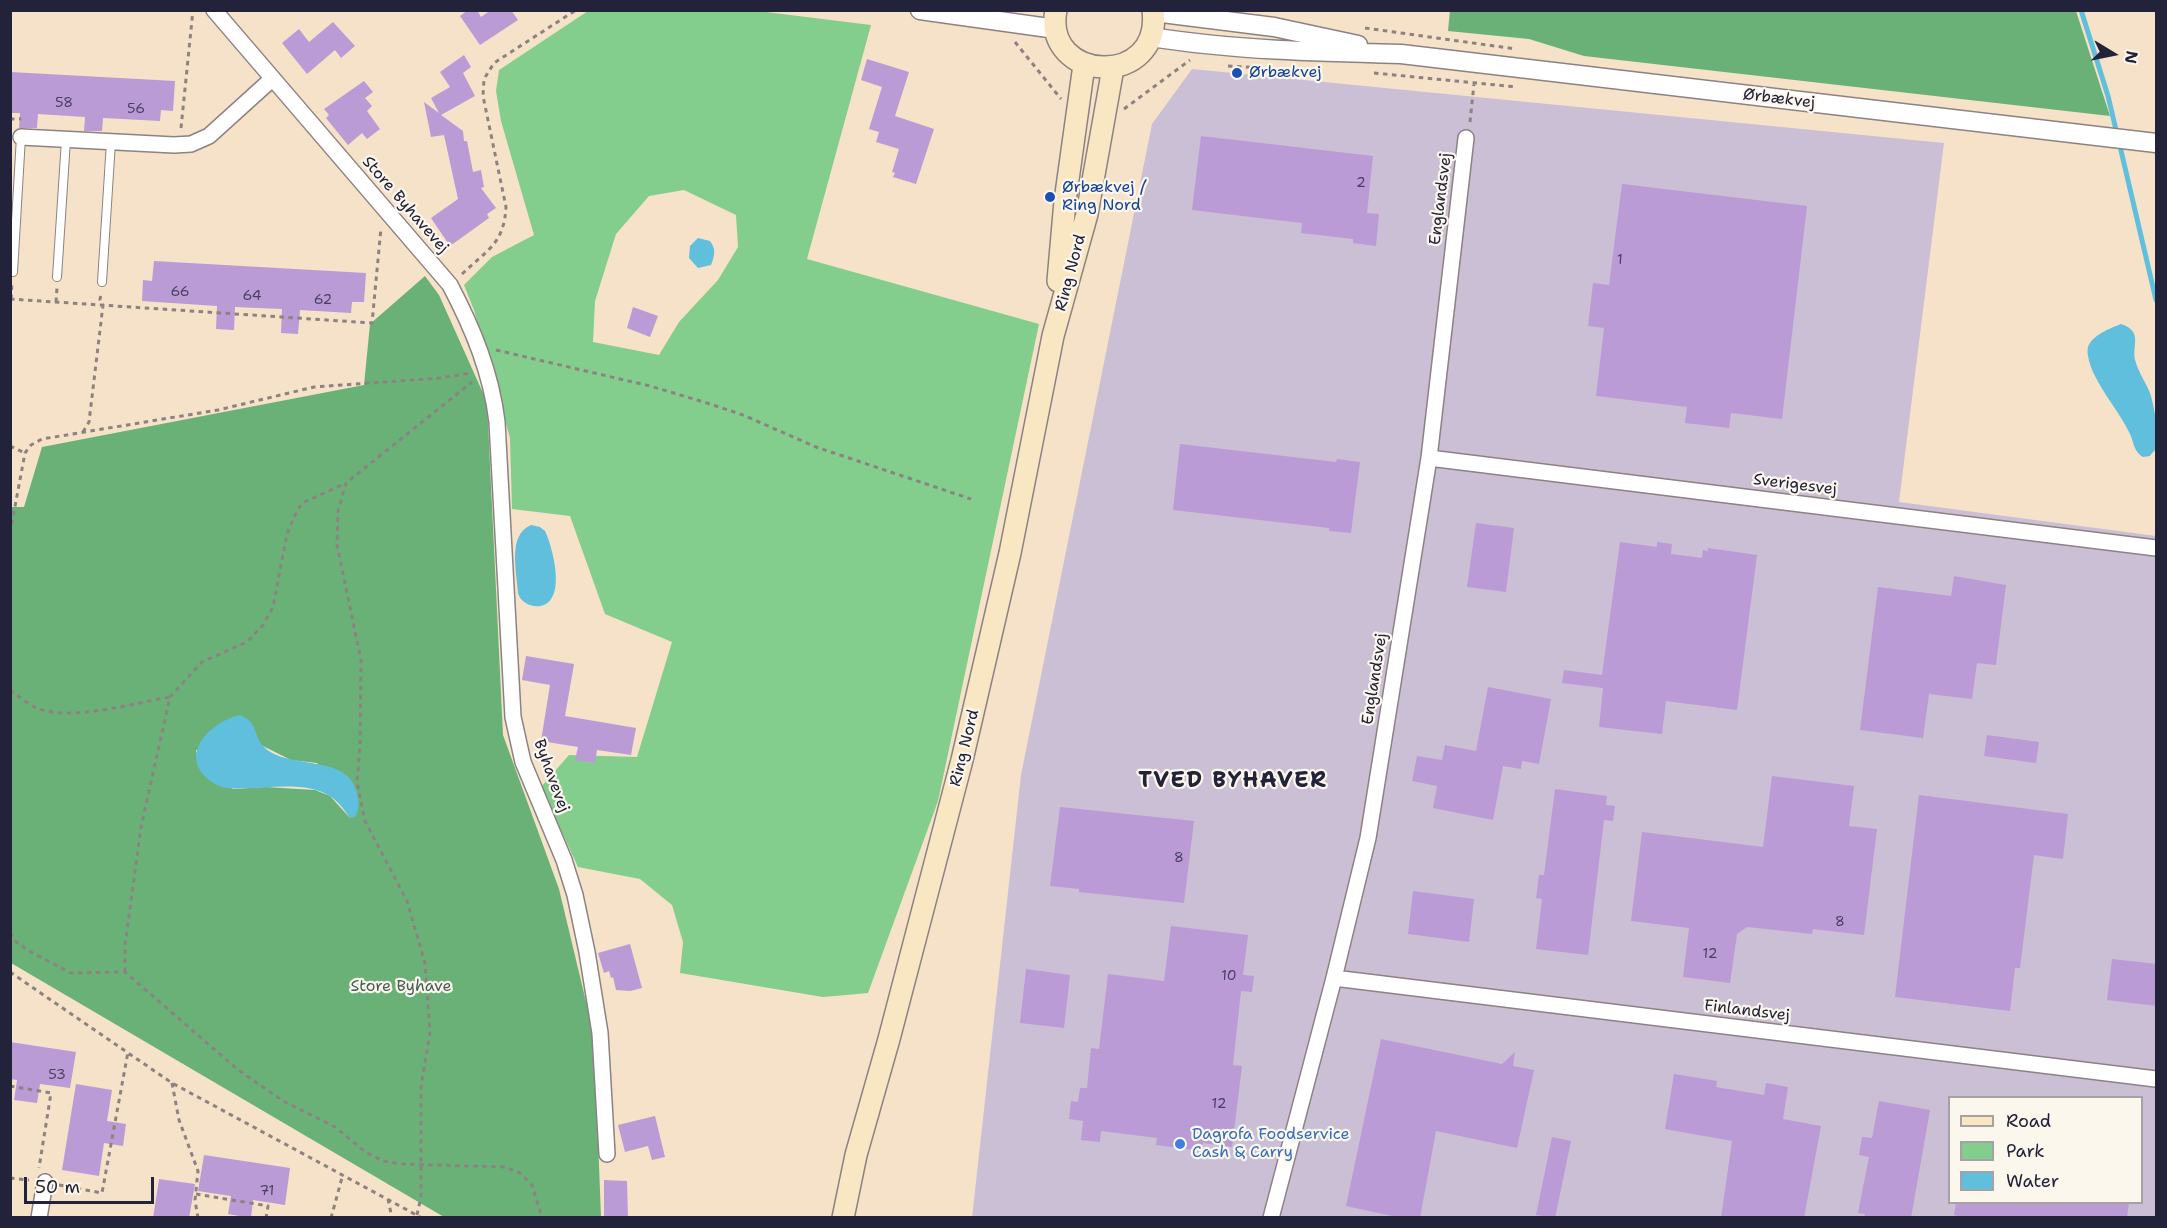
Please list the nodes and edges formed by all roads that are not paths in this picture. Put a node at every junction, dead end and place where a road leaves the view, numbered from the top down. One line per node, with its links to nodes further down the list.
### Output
1 (214, 10): 9 (street, Store Byhavevej)
2 (920, 10): 4 (street)
3 (1154, 11): 5 (main road); 6 (street, Ørbækvej)
4 (1056, 20): 7 (main road)
5 (1151, 37): 6 (street, Ørbækvej); 8 (main road)
6 (1401, 54): 14 (street, Ørbækvej)
7 (1084, 65): 8 (main road); 18 (main road, Ring Nord)
8 (1113, 68): 18 (main road, Ring Nord)
9 (272, 79): 13 (street); 19 (street, Store Byhavevej)
10 (21, 137): 12 (street); 15 (lane)
11 (1466, 138): 20 (street, Englandsvej)
12 (66, 140): 13 (street); 16 (lane)
13 (111, 142): 17 (lane)
14 (2157, 143)
15 (13, 272)
16 (57, 277)
17 (102, 282)
18 (1053, 336): 25 (main road, Ring Nord)
19 (488, 370): 24 (street, Byhavevej)
20 (1429, 458): 21 (street, Sverigesvej); 22 (street, Englandsvej)
21 (2157, 548)
22 (1334, 978): 23 (street, Finlandsvej); 30 (street, Englandsvej)
23 (2157, 1079)
24 (607, 1154)
25 (856, 1155): 28 (main road, Ring Nord); 29 (main road, Ring Nord)
26 (41, 1182): 27 (street)
27 (39, 1218)
28 (833, 1218)
29 (843, 1218)
30 (1271, 1218)

